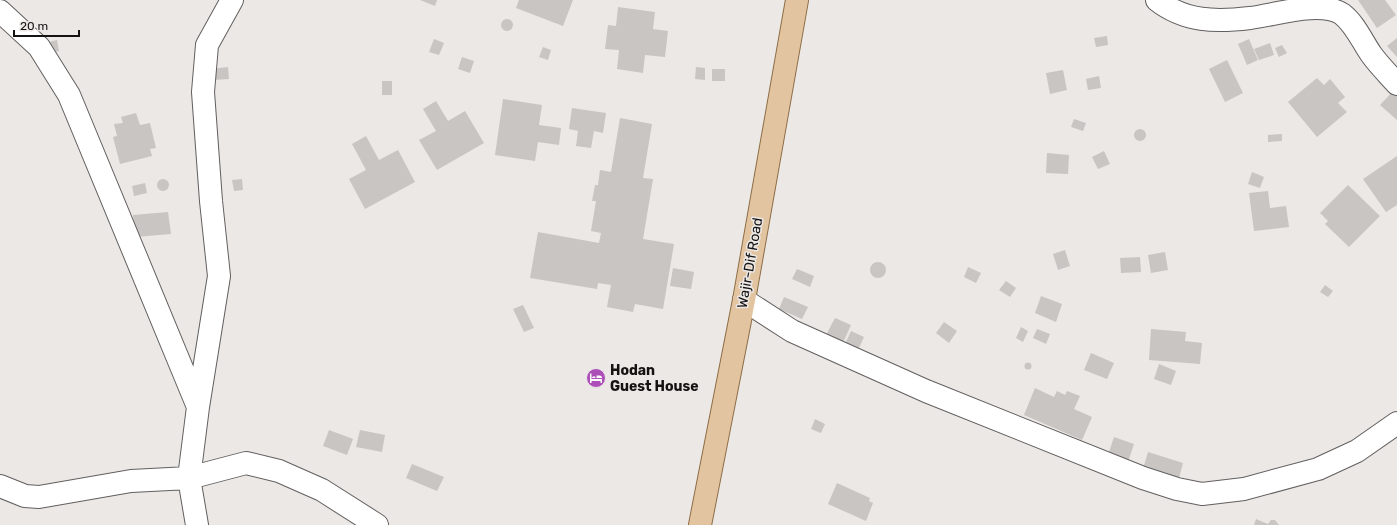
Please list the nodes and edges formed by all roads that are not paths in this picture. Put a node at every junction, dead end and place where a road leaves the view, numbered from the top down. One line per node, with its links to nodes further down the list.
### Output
1 (232, 0): 7 (street)
2 (797, 0): 6 (main road, Wajir-Dif Road)
3 (1157, 0): 5 (street)
4 (0, 11): 7 (street)
5 (1397, 84)
6 (744, 300): 8 (street); 13 (main road, Wajir-Dif Road)
7 (198, 407): 9 (street)
8 (1397, 423)
9 (189, 478): 10 (street); 11 (street); 12 (street)
10 (0, 486)
11 (197, 525)
12 (377, 525)
13 (700, 525)

